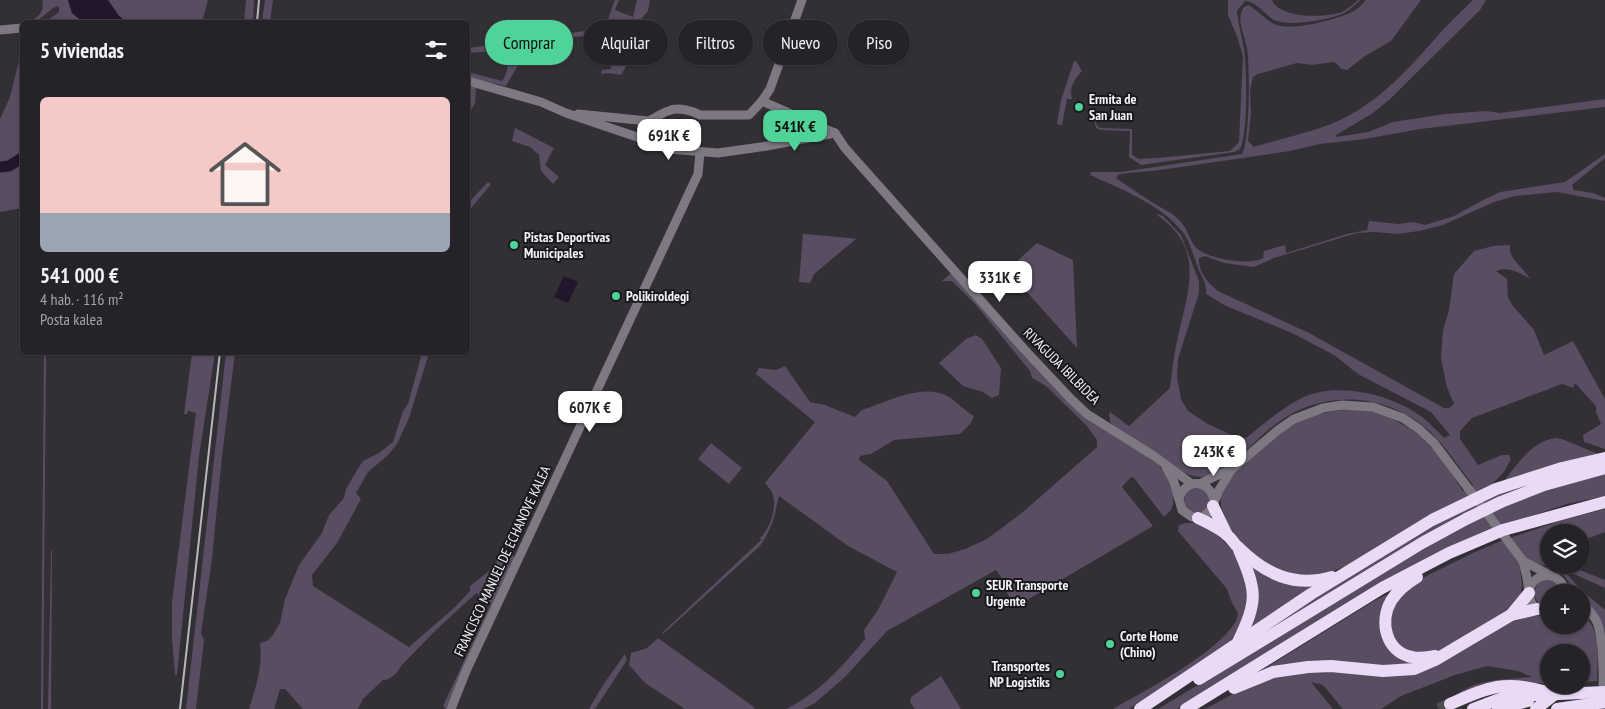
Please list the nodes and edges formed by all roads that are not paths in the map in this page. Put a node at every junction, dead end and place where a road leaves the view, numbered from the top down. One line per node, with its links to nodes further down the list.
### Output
1 (802, 0): 5 (street)
2 (20, 28): 3 (street)
3 (0, 30)
4 (470, 83): 6 (street)
5 (762, 101): 6 (street); 7 (street)
6 (566, 113): 8 (street)
7 (835, 133): 8 (street); 10 (street, RIVAGUDA IBILBIDEA)
8 (700, 152): 43 (street, FRANCISCO MANUEL DE ECHANOVE KALEA)
9 (1605, 458): 22 (highway)
10 (1166, 466): 13 (street, RIVAGUDA IBILBIDEA); 14 (street)
11 (1605, 468): 45 (highway)
12 (1232, 469): 13 (street); 16 (street); 21 (street)
13 (1195, 484): 14 (street); 16 (street)
14 (1179, 498): 17 (street)
15 (1605, 502): 20 (highway)
16 (1213, 503): 17 (street); 18 (highway)
17 (1198, 518): 18 (highway)
18 (1227, 535): 19 (highway)
19 (1238, 548): 22 (highway); 30 (highway)
20 (1449, 553): 31 (highway); 38 (highway)
21 (1523, 561): 23 (street); 25 (street)
22 (1347, 572): 30 (highway)
23 (1550, 575): 24 (street); 25 (street)
24 (1562, 584)
25 (1529, 592): 26 (street); 28 (highway)
26 (1540, 608)
27 (1540, 610): 28 (highway)
28 (1511, 615): 31 (highway)
29 (1590, 616): 42 (street)
30 (1238, 642): 44 (highway)
31 (1444, 654): 38 (highway)
32 (1605, 688): 33 (highway)
33 (1590, 690)
34 (1605, 692): 35 (highway)
35 (1590, 693)
36 (1540, 694): 40 (highway)
37 (1555, 694): 47 (highway); 48 (highway); 49 (highway); 50 (highway); 51 (highway); 52 (highway); 53 (highway)
38 (1200, 700): 46 (highway)
39 (1605, 702): 41 (highway)
40 (1454, 707)
41 (1558, 708): 42 (highway)
42 (1604, 708)
43 (451, 709)
44 (1140, 709)
45 (1150, 709)
46 (1186, 709)
47 (1473, 709)
48 (1483, 709)
49 (1498, 709)
50 (1512, 709)
51 (1519, 709)
52 (1528, 709)
53 (1536, 709)

